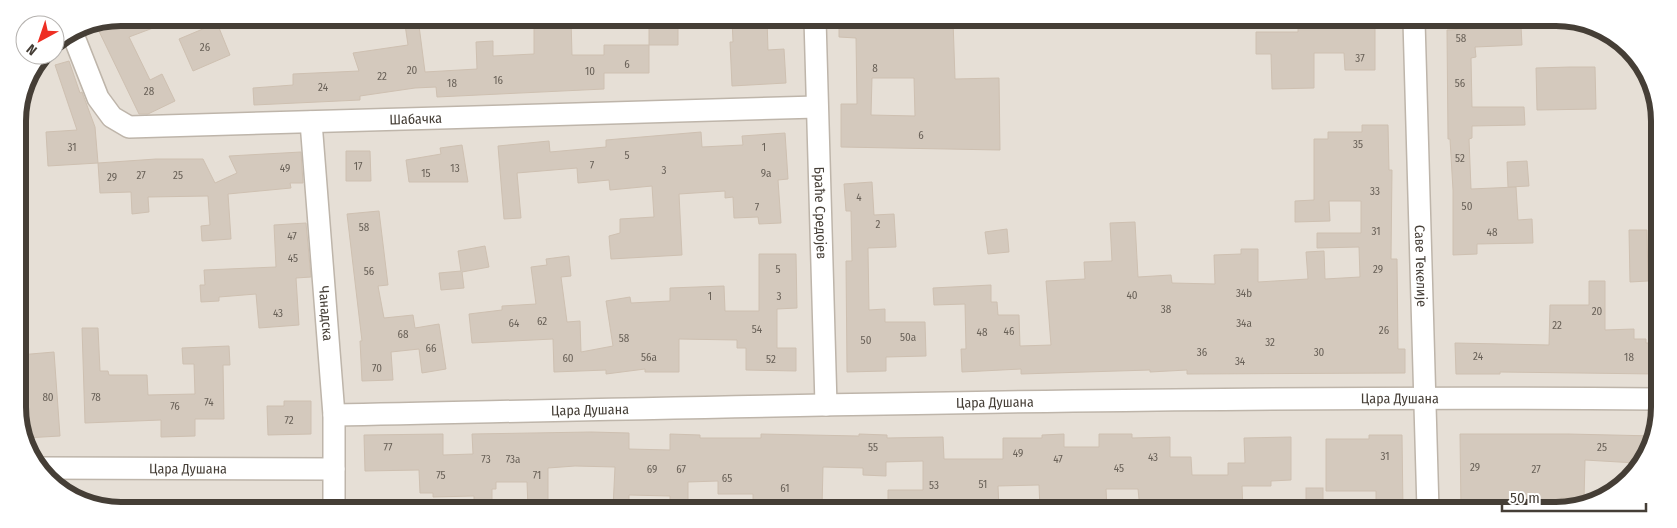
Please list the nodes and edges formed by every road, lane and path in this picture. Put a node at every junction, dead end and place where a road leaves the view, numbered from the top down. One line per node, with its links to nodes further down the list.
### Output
1 (815, 26): 4 (street, Браће Средојев)
2 (1414, 26): 6 (street, Саве Текелије)
3 (75, 39): 5 (street, Шабачка)
4 (817, 106): 5 (street, Шабачка); 8 (street, Браће Средојев)
5 (311, 122): 9 (street, Чанадска)
6 (1425, 397): 7 (street, Цара Душана); 8 (street, Цара Душана); 13 (street, Саве Текелије)
7 (1651, 399)
8 (826, 405): 9 (street, Цара Душана)
9 (334, 415): 11 (street, Чанадска)
10 (49, 468): 11 (street, Цара Душана)
11 (334, 469): 12 (street, Чанадска)
12 (334, 502)
13 (1428, 502)

